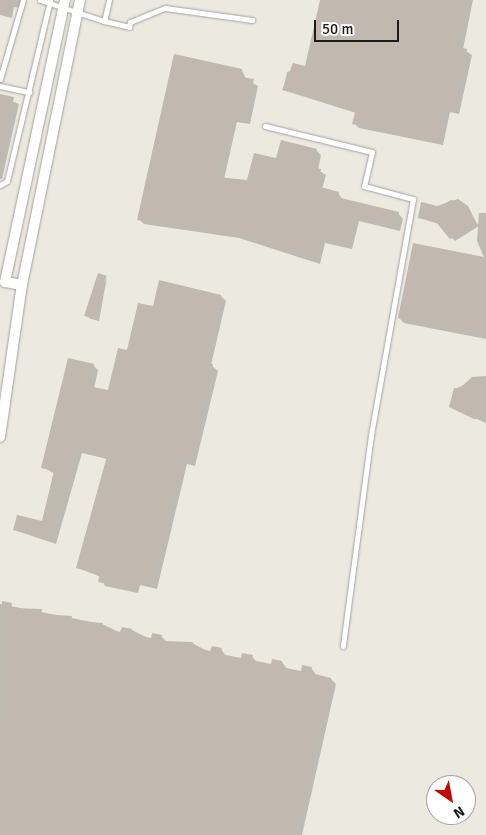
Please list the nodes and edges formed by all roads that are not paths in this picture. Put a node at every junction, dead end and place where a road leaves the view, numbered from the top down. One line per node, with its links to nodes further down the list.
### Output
1 (23, 0): 10 (lane)
2 (40, 0): 5 (lane)
3 (80, 0): 7 (street)
4 (109, 0): 9 (lane)
5 (50, 2): 6 (lane); 12 (lane)
6 (64, 4): 7 (lane); 15 (street)
7 (77, 14): 9 (lane); 15 (street)
8 (252, 20): 9 (lane)
9 (104, 21)
10 (0, 79)
11 (0, 86): 12 (lane)
12 (29, 92): 14 (lane)
13 (265, 126): 17 (lane)
14 (0, 186)
15 (22, 285): 16 (street)
16 (0, 437)
17 (343, 646)

